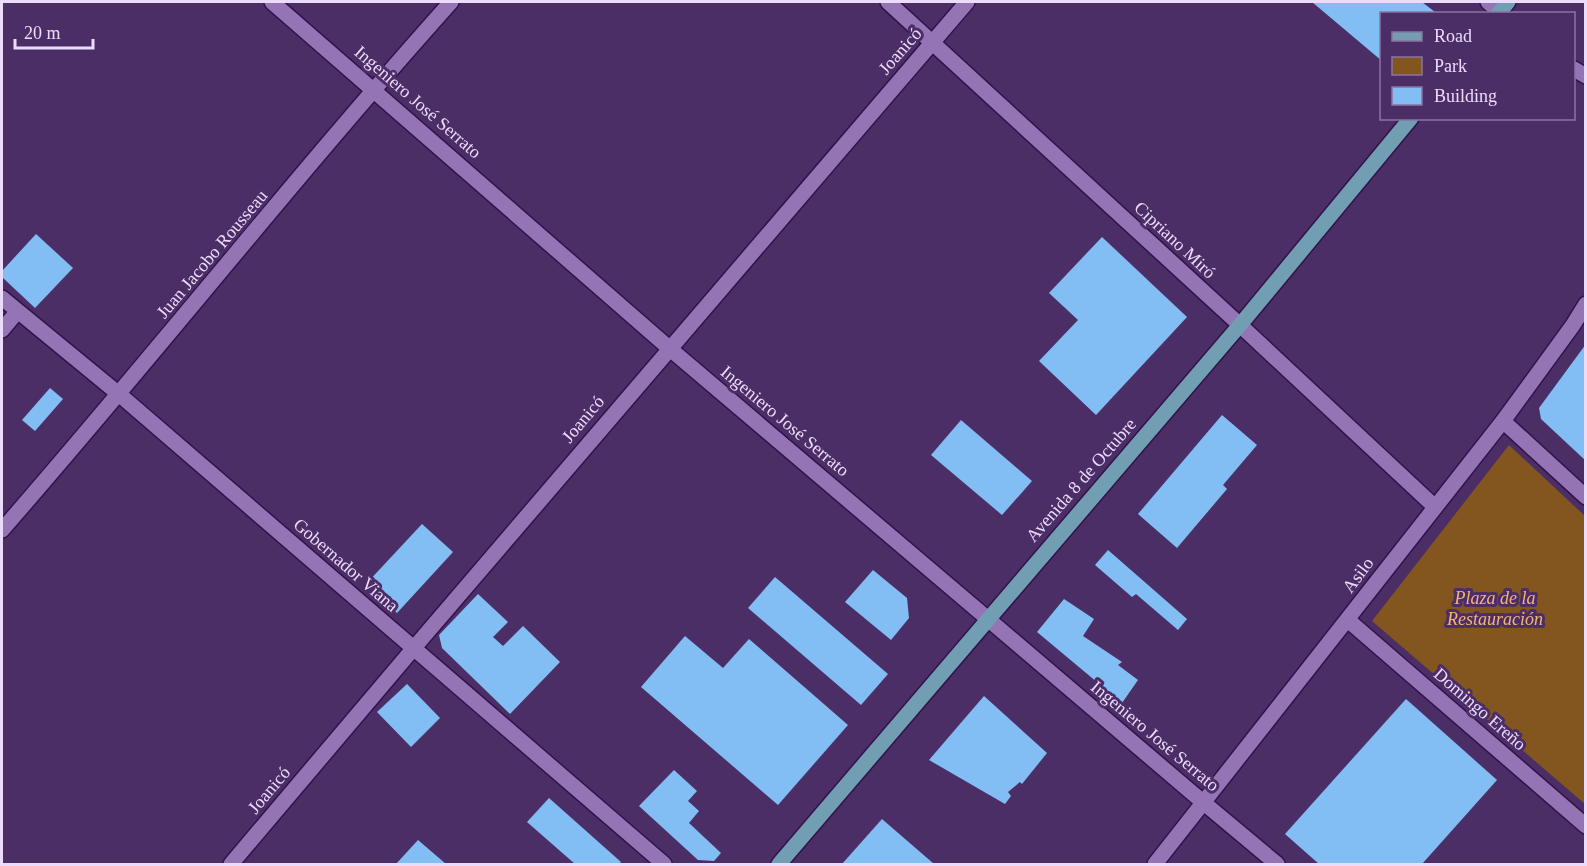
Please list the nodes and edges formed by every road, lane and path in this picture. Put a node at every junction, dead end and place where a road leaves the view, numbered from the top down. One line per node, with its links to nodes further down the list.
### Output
1 (273, 2): 8 (street, Ingeniero José Serrato)
2 (451, 2): 8 (street, Juan Jacobo Rousseau)
3 (888, 2): 7 (street, Cipriano Miró)
4 (967, 2): 7 (street, Joanicó)
5 (1488, 2): 6 (street)
6 (1502, 10)
7 (933, 43): 13 (street, Cipriano Miró); 15 (street, Joanicó)
8 (373, 89): 15 (street, Ingeniero José Serrato); 16 (street, Juan Jacobo Rousseau)
9 (1409, 120): 13 (main road, Avenida 8 de Octubre)
10 (2, 298): 12 (street, Gobernador Viana)
11 (1586, 304): 17 (street, Asilo)
12 (17, 312): 14 (street); 16 (street, Gobernador Viana)
13 (1240, 326): 19 (street, Cipriano Miró); 21 (main road, Avenida 8 de Octubre)
14 (2, 330)
15 (669, 348): 21 (street, Ingeniero José Serrato); 23 (street, Joanicó)
16 (120, 395): 20 (street, Juan Jacobo Rousseau); 23 (street, Gobernador Viana)
17 (1503, 422): 18 (street); 19 (street, Asilo)
18 (1586, 497)
19 (1435, 507): 22 (street, Asilo)
20 (2, 531)
21 (988, 619): 24 (street, Ingeniero José Serrato); 28 (main road, Avenida 8 de Octubre)
22 (1349, 621): 24 (street, Asilo); 25 (street, Domingo Ereño)
23 (413, 649): 26 (street, Joanicó); 27 (street, Gobernador Viana)
24 (1204, 803): 29 (street, Asilo); 30 (street, Ingeniero José Serrato)
25 (1586, 826)
26 (231, 864)
27 (664, 864)
28 (779, 864)
29 (1155, 864)
30 (1277, 864)

